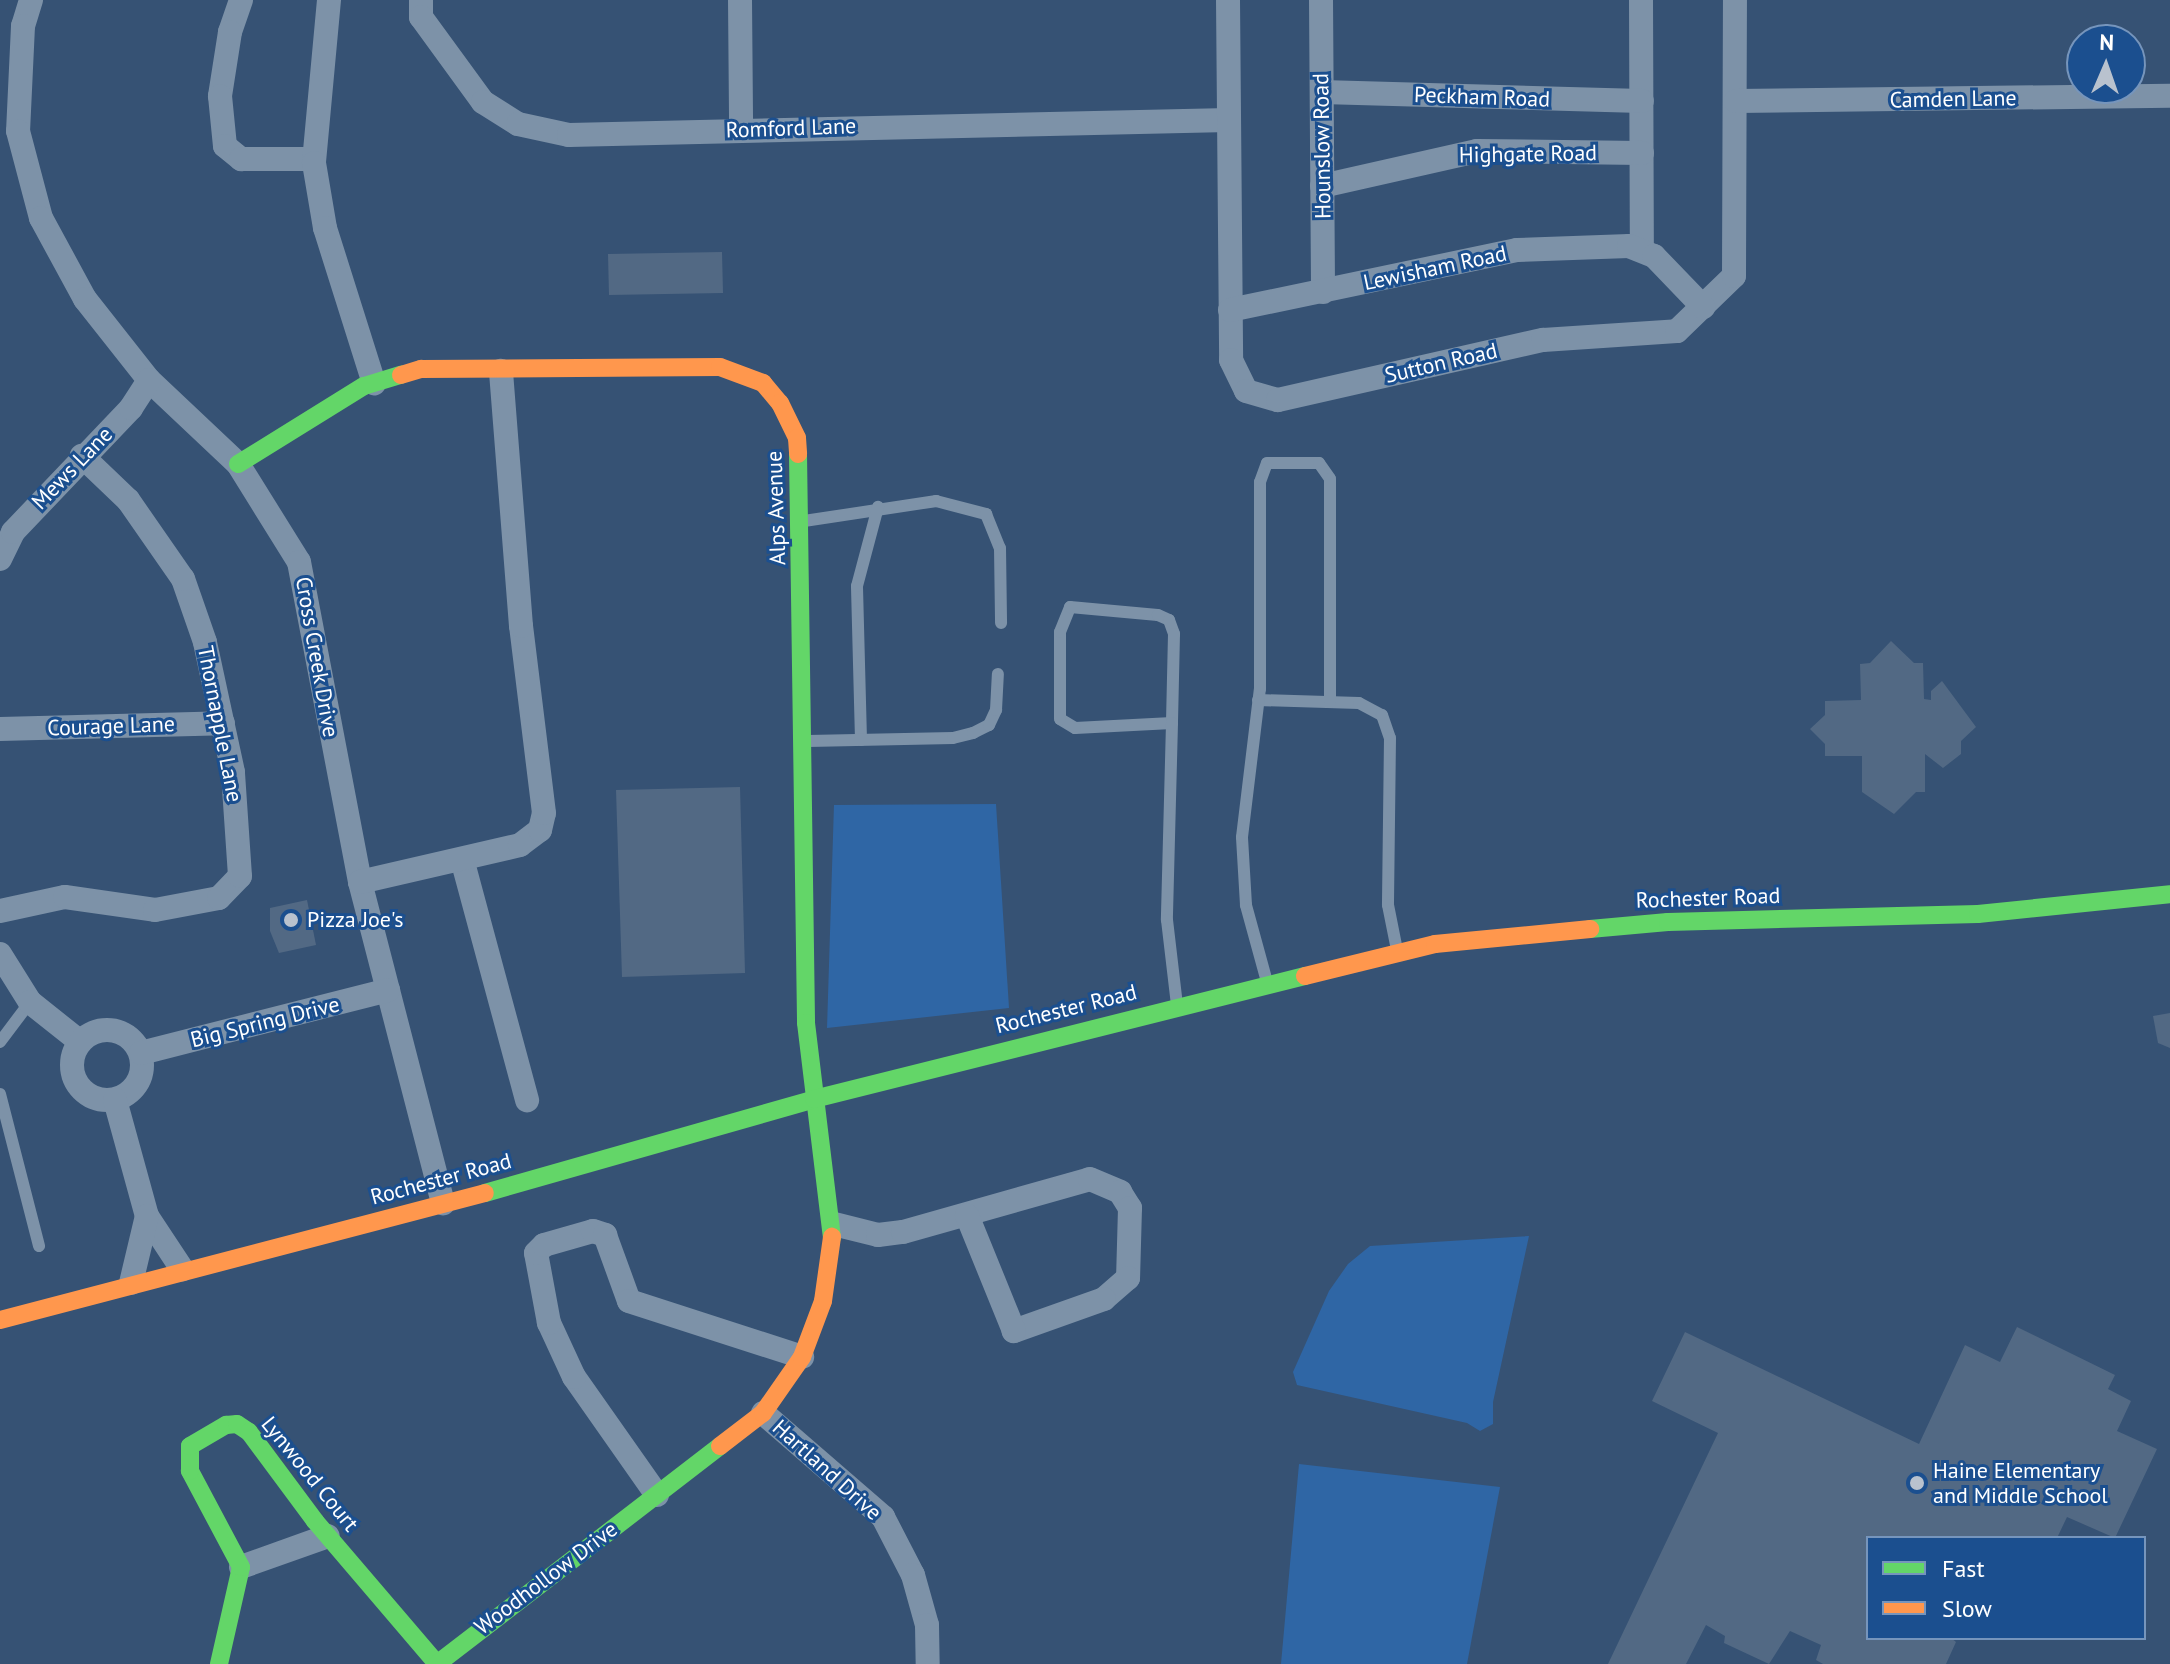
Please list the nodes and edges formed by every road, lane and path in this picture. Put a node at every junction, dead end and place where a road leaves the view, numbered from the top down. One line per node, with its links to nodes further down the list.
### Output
1 (31, 0): 24 (street, Cross Creek Drive)
2 (241, 0): 17 (street)
3 (329, 0): 17 (street)
4 (421, 0): 15 (street, Romford Lane)
5 (740, 0): 15 (street)
6 (1228, 0): 14 (street, Sutton Road)
7 (1321, 0): 10 (street, Hounslow Road)
8 (1641, 0): 12 (street)
9 (1735, 0): 13 (street, Sutton Road)
10 (1322, 92): 12 (street, Peckham Road); 18 (street, Hounslow Road)
11 (2170, 96): 13 (street, Camden Lane)
12 (1642, 101): 16 (street)
13 (1736, 101): 21 (street, Sutton Road)
14 (1229, 120): 15 (street, Romford Lane); 22 (street, Sutton Road)
15 (741, 127)
16 (1642, 153): 18 (street, Highgate Road); 19 (street)
17 (314, 159): 25 (street)
18 (1322, 186): 20 (street, Hounslow Road)
19 (1642, 248): 20 (street, Lewisham Road); 21 (street)
20 (1323, 292): 22 (street, Lewisham Road)
21 (1703, 307): 22 (street, Sutton Road)
22 (1230, 310)
23 (501, 371): 25 (street, Alps Avenue); 29 (street, Alps Avenue); 40 (street)
24 (149, 380): 26 (street, Mews Lane); 27 (street, Cross Creek Drive)
25 (374, 383): 27 (street, Alps Avenue)
26 (82, 456): 30 (street, Mews Lane); 35 (street, Thornapple Lane)
27 (238, 464): 41 (street, Cross Creek Drive)
28 (878, 507): 29 (lane); 31 (lane); 38 (lane)
29 (802, 521): 39 (street, Alps Avenue)
30 (0, 559)
31 (1001, 623)
32 (998, 674): 38 (lane)
33 (1258, 700): 34 (lane); 34 (lane); 46 (lane)
34 (1330, 702): 44 (lane)
35 (223, 723): 37 (street, Courage Lane); 43 (street, Thornapple Lane)
36 (1172, 723): 36 (lane); 49 (lane)
37 (0, 729)
38 (861, 740): 39 (lane)
39 (804, 741): 54 (street, Alps Avenue)
40 (462, 859): 41 (street); 56 (street)
41 (360, 882): 47 (street, Cross Creek Drive)
42 (2170, 894): 44 (street, Rochester Road)
43 (0, 911)
44 (1398, 952): 46 (street, Rochester Road)
45 (0, 954): 48 (street)
46 (1267, 982): 49 (street, Rochester Road)
47 (388, 990): 52 (street, Big Spring Drive); 57 (street, Cross Creek Drive)
48 (30, 1002): 50 (street); 51 (lane)
49 (1177, 1005): 54 (street, Rochester Road)
50 (79, 1041): 52 (street); 55 (street)
51 (0, 1042)
52 (141, 1053): 55 (street)
53 (0, 1094): 61 (lane)
54 (814, 1099): 57 (street, Rochester Road); 60 (street, Woodhollow Drive)
55 (115, 1100): 59 (street)
56 (527, 1100)
57 (443, 1203): 62 (street, Rochester Road)
58 (967, 1215): 58 (street); 60 (street)
59 (147, 1216): 62 (street); 63 (street)
60 (834, 1224): 65 (street, Woodhollow Drive)
61 (39, 1246)
62 (182, 1269): 63 (street, Rochester Road)
63 (131, 1283): 64 (street, Rochester Road)
64 (0, 1320)
65 (802, 1357): 66 (street, Woodhollow Drive); 67 (street)
66 (763, 1413): 67 (street, Woodhollow Drive); 72 (street, Hartland Drive)
67 (657, 1495): 71 (street, Woodhollow Drive)
68 (328, 1536): 69 (street); 69 (street, Lynwood Court); 71 (street, Lynwood Court)
69 (241, 1567): 70 (street)
70 (219, 1664)
71 (437, 1664)
72 (928, 1664)

